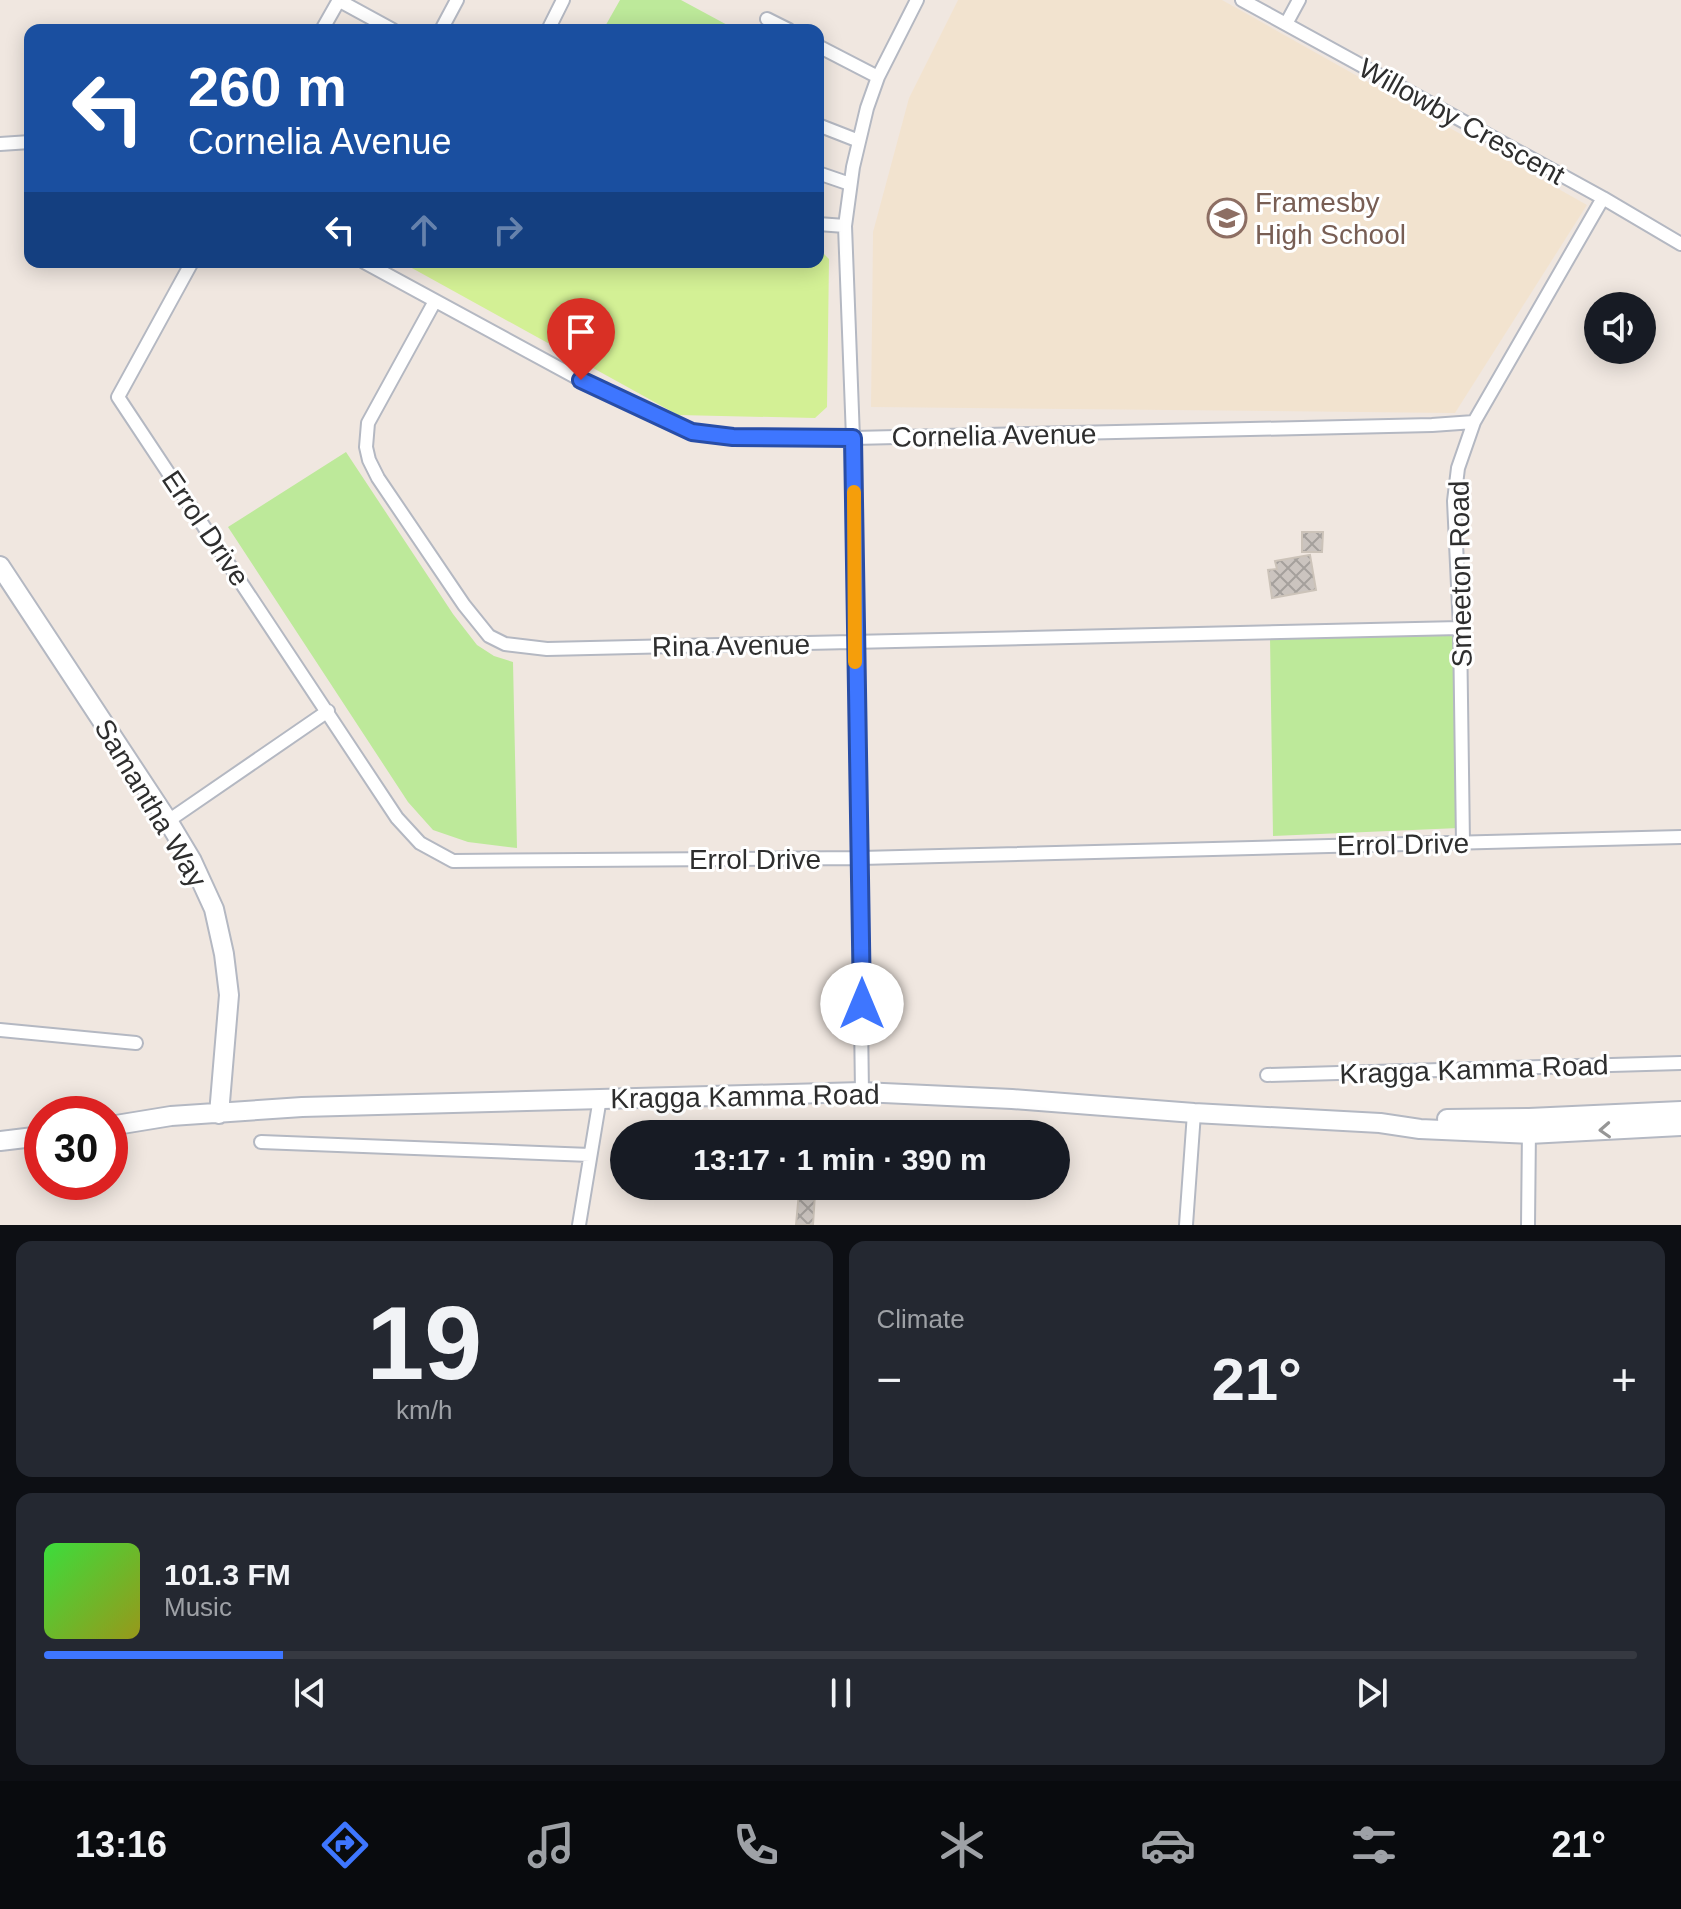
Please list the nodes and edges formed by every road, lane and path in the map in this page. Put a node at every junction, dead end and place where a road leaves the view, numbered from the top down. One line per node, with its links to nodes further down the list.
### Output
1 (339, 0): 8 (street); 9 (street)
2 (457, 0): 10 (street)
3 (563, 0): 11 (street)
4 (917, 0): 15 (street)
5 (1242, 0): 13 (street, Willowby Crescent)
6 (1299, 0): 13 (street)
7 (767, 19): 12 (street)
8 (325, 24)
9 (382, 24)
10 (444, 24)
11 (551, 24)
12 (777, 24)
13 (1286, 24): 22 (street, Willowby Crescent)
14 (824, 49): 15 (street)
15 (878, 77): 17 (street)
16 (824, 127): 17 (street)
17 (859, 141): 21 (street)
18 (24, 142): 19 (street)
19 (0, 144)
20 (824, 175): 21 (street)
21 (850, 184): 24 (street)
22 (1603, 198): 25 (street, Willowby Crescent); 29 (street, Smeeton Road)
23 (824, 224): 24 (street)
24 (845, 226): 30 (street)
25 (1681, 244)
26 (189, 268): 34 (street, Errol Drive)
27 (375, 268): 28 (street, Cornelia Avenue)
28 (435, 301): 30 (street, Cornelia Avenue); 33 (street, Rina Avenue)
29 (1474, 422): 30 (street, Cornelia Avenue); 32 (street, Smeeton Road)
30 (853, 438): 33 (street)
31 (0, 566): 35 (main road, Samantha Way)
32 (1460, 628): 33 (street, Rina Avenue); 37 (street, Smeeton Road)
33 (855, 642): 38 (street)
34 (328, 711): 35 (street); 38 (street, Errol Drive)
35 (168, 821): 47 (main road, Samantha Way)
36 (1681, 837): 37 (street, Errol Drive)
37 (1463, 843): 38 (street, Errol Drive)
38 (861, 858): 43 (street)
39 (0, 1030): 40 (street)
40 (136, 1043)
41 (1681, 1063): 42 (street, Kragga Kamma Road)
42 (1267, 1075)
43 (862, 1092): 44 (main road, Kragga Kamma Road); 46 (main road, Kragga Kamma Road)
44 (600, 1098): 47 (main road, Kragga Kamma Road); 54 (street)
45 (1681, 1111): 49 (main road, Kragga Kamma Road)
46 (1194, 1113): 49 (main road, Kragga Kamma Road); 56 (street)
47 (219, 1114): 48 (main road, Kragga Kamma Road)
48 (128, 1123)
49 (1529, 1126): 50 (main road, Kragga Kamma Road, one-way to 49); 57 (street)
50 (1681, 1126)
51 (24, 1138): 52 (main road)
52 (0, 1141)
53 (261, 1142): 54 (street)
54 (590, 1155): 55 (street)
55 (579, 1225)
56 (1186, 1225)
57 (1528, 1225)

